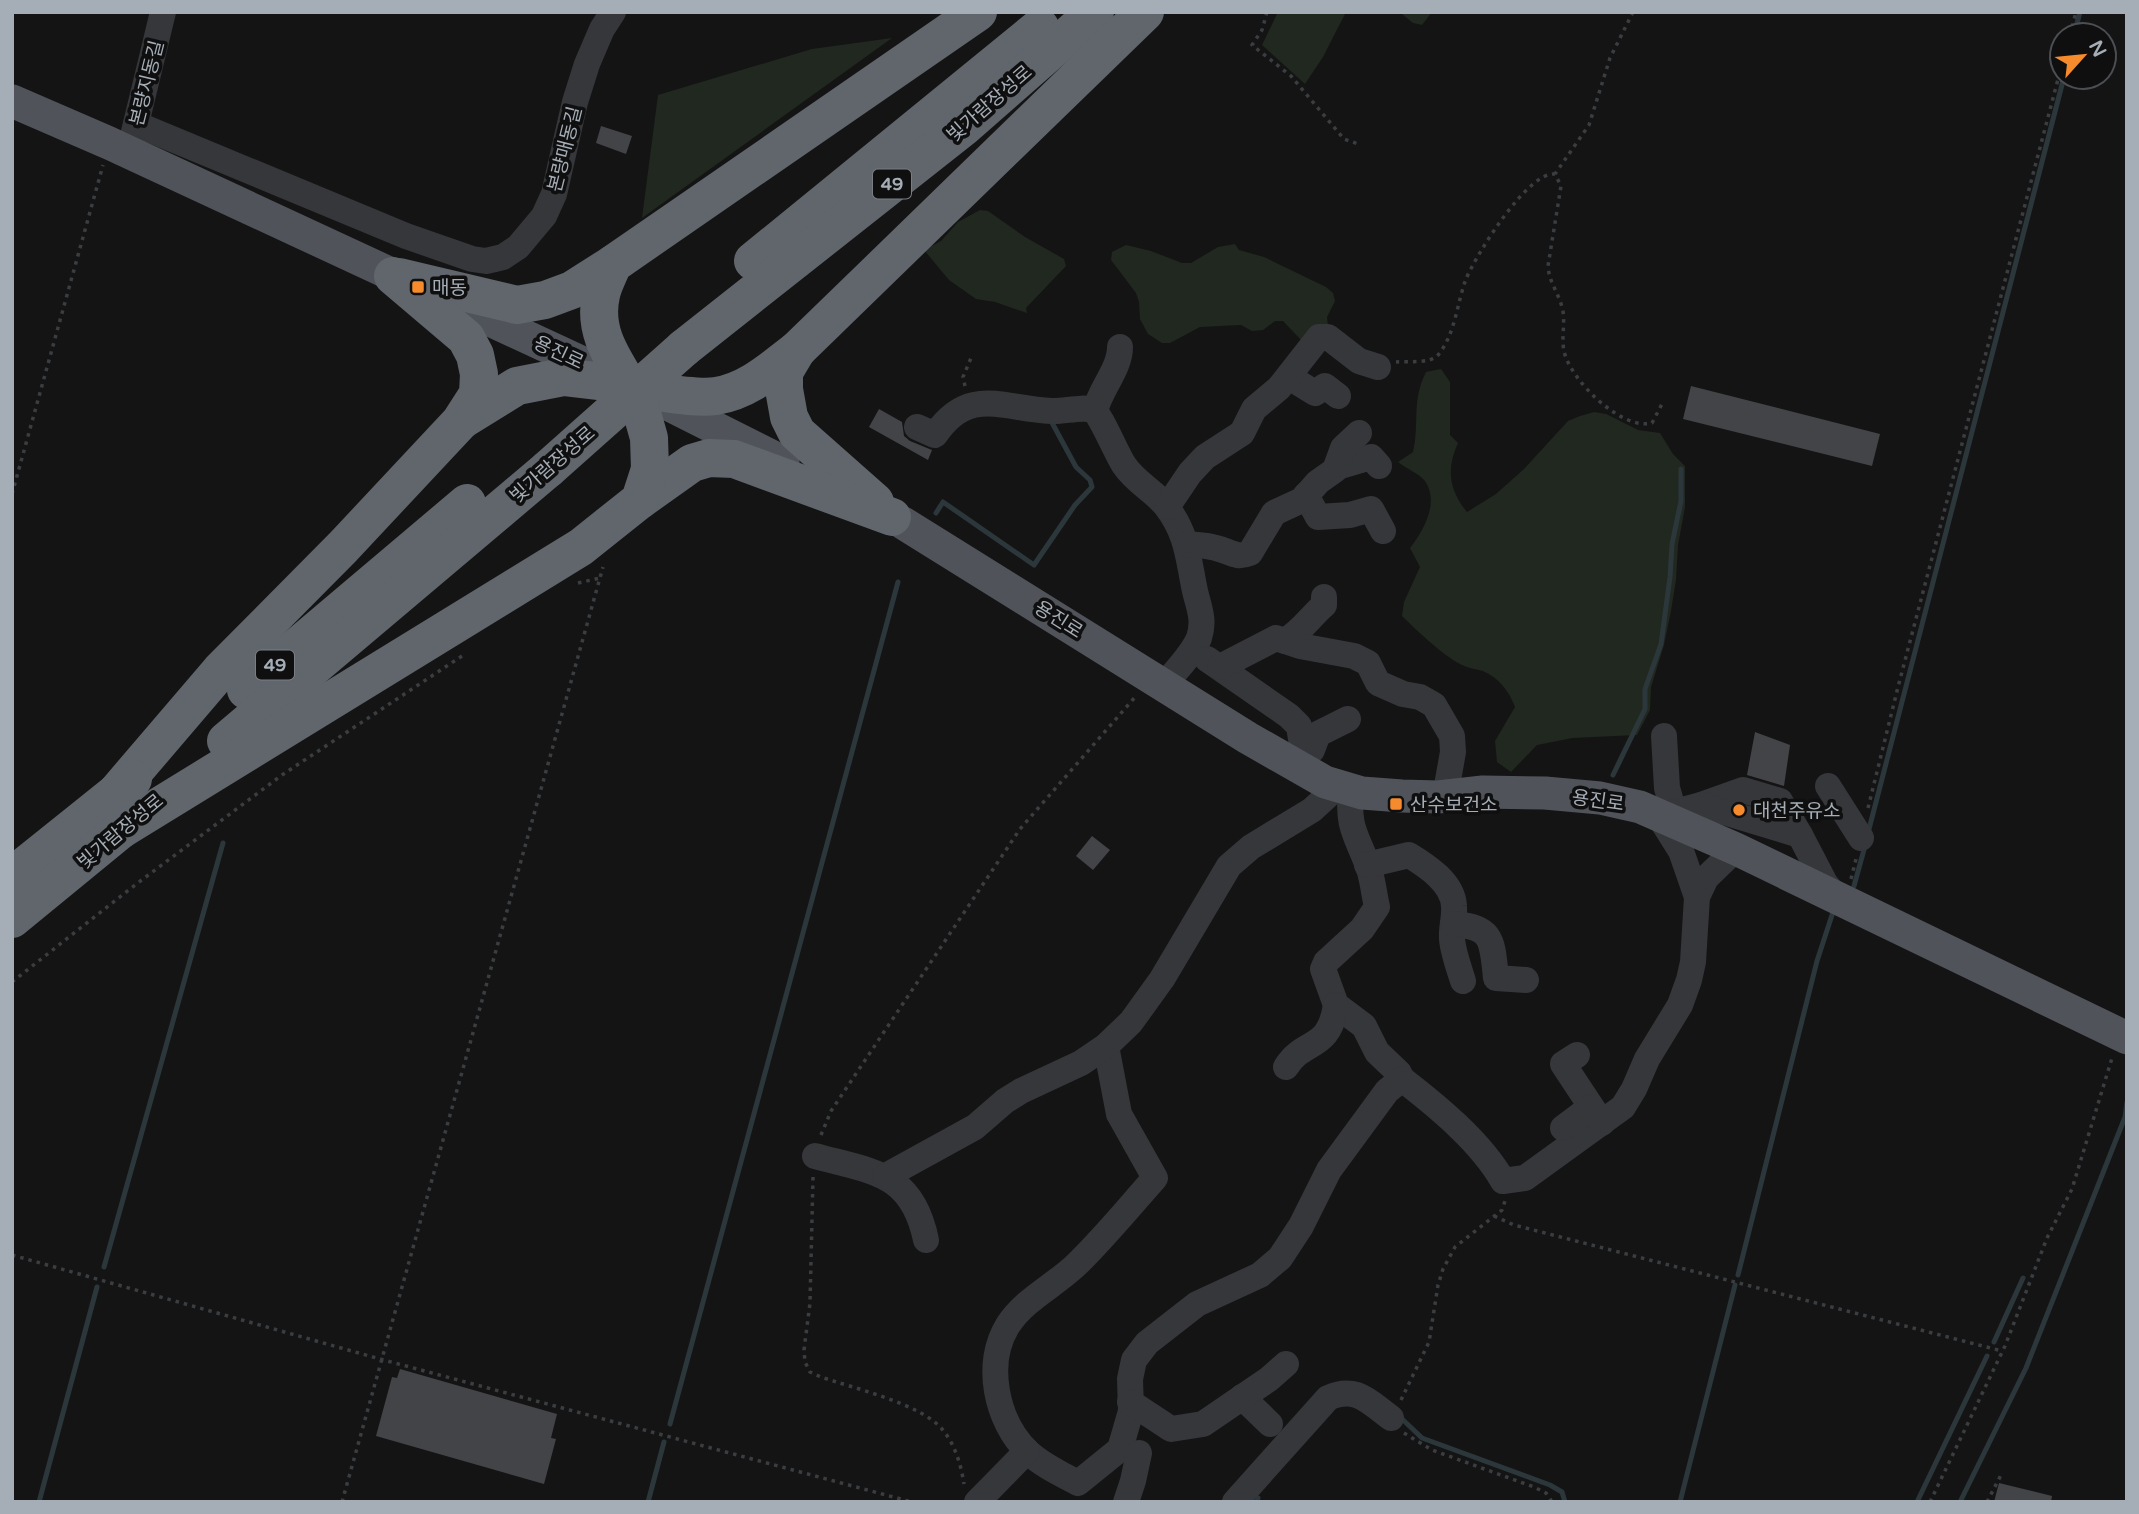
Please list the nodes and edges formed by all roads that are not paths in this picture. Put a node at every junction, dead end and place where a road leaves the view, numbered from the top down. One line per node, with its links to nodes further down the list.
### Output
1 (163, 12): 8 (street, 본량지동길)
2 (613, 12): 9 (street, 본량매동길)
3 (978, 12): 10 (highway)
4 (1058, 12): 12 (highway, 빛가람장성로 / 49)
5 (1095, 12): 12 (highway, 빛가람장성로 / 49)
6 (1145, 12): 14 (highway)
7 (12, 101): 8 (main road, 용진로)
8 (124, 140): 9 (street, 본량매동길); 11 (main road, 용진로)
9 (406, 236): 11 (street)
10 (613, 264): 11 (highway); 17 (highway)
11 (393, 276): 17 (main road, 용진로); 20 (highway)
12 (675, 342): 42 (highway, 빛가람장성로 / 49, bridge)
13 (1119, 346): 19 (street)
14 (797, 350): 17 (highway); 28 (highway)
15 (1378, 367): 16 (street)
16 (1289, 377): 18 (street); 27 (street)
17 (633, 387): 20 (highway); 26 (highway); 28 (main road, 용진로)
18 (1338, 396)
19 (1094, 411): 21 (street); 27 (street)
20 (460, 422): 42 (highway)
21 (917, 427)
22 (1359, 433): 24 (street)
23 (1379, 466): 24 (street)
24 (1337, 467): 25 (street)
25 (1306, 495): 29 (street); 30 (street)
26 (640, 500): 28 (highway); 42 (highway)
27 (1167, 507): 30 (street)
28 (898, 520): 35 (main road, 용진로)
29 (1383, 531)
30 (1187, 544): 33 (street)
31 (1324, 597): 32 (street)
32 (1285, 641): 34 (street); 41 (street)
33 (1193, 649): 34 (street); 35 (street)
34 (1220, 667): 38 (street)
35 (1158, 681): 38 (main road, 용진로)
36 (1336, 719): 38 (street)
37 (1664, 736): 43 (street)
38 (1304, 761): 40 (main road, 용진로)
39 (1828, 786): 44 (street)
40 (1345, 788): 41 (main road, 용진로); 46 (street); 56 (street)
41 (1445, 797): 43 (main road, 용진로)
42 (118, 812): 47 (highway, 빛가람장성로 / 49); 50 (highway, 빛가람장성로 / 49)
43 (1667, 814): 45 (main road, 용진로); 48 (street); 49 (street)
44 (1861, 838)
45 (1736, 849): 48 (street); 49 (main road, 용진로)
46 (1367, 865): 51 (street); 54 (street)
47 (12, 877)
48 (1697, 897): 60 (street)
49 (1841, 899): 55 (main road, 용진로)
50 (12, 919)
51 (1453, 924): 52 (street); 53 (street)
52 (1526, 980)
53 (1463, 981)
54 (1336, 1005): 58 (street); 59 (street)
55 (2118, 1033)
56 (1106, 1046): 63 (street); 70 (street)
57 (1563, 1060): 60 (street)
58 (1286, 1067)
59 (1402, 1079): 60 (street); 67 (street)
60 (1597, 1115): 61 (street)
61 (1563, 1128)
62 (815, 1156): 63 (street)
63 (886, 1176): 64 (street)
64 (926, 1240)
65 (1286, 1364): 66 (street)
66 (1242, 1397): 67 (street); 69 (street)
67 (1130, 1402): 71 (street)
68 (1391, 1418): 74 (street)
69 (1270, 1424)
70 (1027, 1451): 71 (street); 73 (street)
71 (1133, 1452): 72 (street)
72 (1132, 1500)
73 (971, 1501)
74 (1235, 1502)

